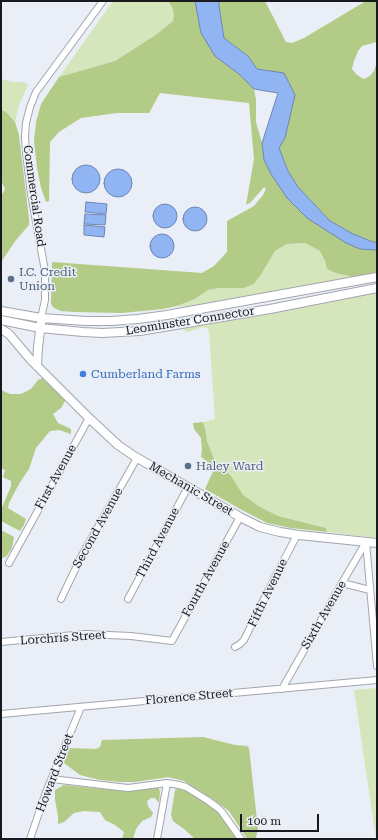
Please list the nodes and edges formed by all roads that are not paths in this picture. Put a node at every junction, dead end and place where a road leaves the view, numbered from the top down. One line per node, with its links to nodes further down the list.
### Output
1 (103, 1): 5 (street, Commercial Road)
2 (377, 277): 5 (main road, Leominster Connector)
3 (377, 288): 8 (main road, Leominster Connector)
4 (1, 311): 5 (main road, Leominster Connector)
5 (41, 318): 8 (main road)
6 (1, 320): 8 (main road, Leominster Connector)
7 (1, 328): 9 (main road, Mechanic Street)
8 (40, 328): 9 (main road)
9 (37, 366): 10 (main road, Mechanic Street)
10 (89, 418): 11 (main road, Mechanic Street); 17 (street, First Avenue)
11 (137, 458): 12 (main road, Mechanic Street); 20 (street, Second Avenue)
12 (188, 487): 13 (main road, Mechanic Street); 21 (street, Third Avenue)
13 (240, 517): 14 (main road, Mechanic Street); 22 (street, Fourth Avenue)
14 (297, 535): 15 (main road, Mechanic Street); 24 (street, Fifth Avenue)
15 (366, 542): 16 (main road, Mechanic Street); 18 (street, Sixth Avenue); 19 (street)
16 (377, 543)
17 (9, 563)
18 (342, 582): 19 (street); 27 (street, Sixth Avenue)
19 (370, 590): 25 (street)
20 (61, 599)
21 (128, 599)
22 (172, 641): 23 (street, Lorchris Street)
23 (1, 642)
24 (235, 647)
25 (377, 666)
26 (377, 680): 27 (street, Florence Street)
27 (282, 688): 28 (street, Florence Street)
28 (80, 707): 29 (street, Florence Street); 30 (street, Howard Street)
29 (1, 714)
30 (52, 779): 31 (street); 32 (street, Howard Street)
31 (167, 783): 34 (street); 35 (street)
32 (30, 838): 33 (street)
33 (37, 839)
34 (157, 839)
35 (241, 839)

